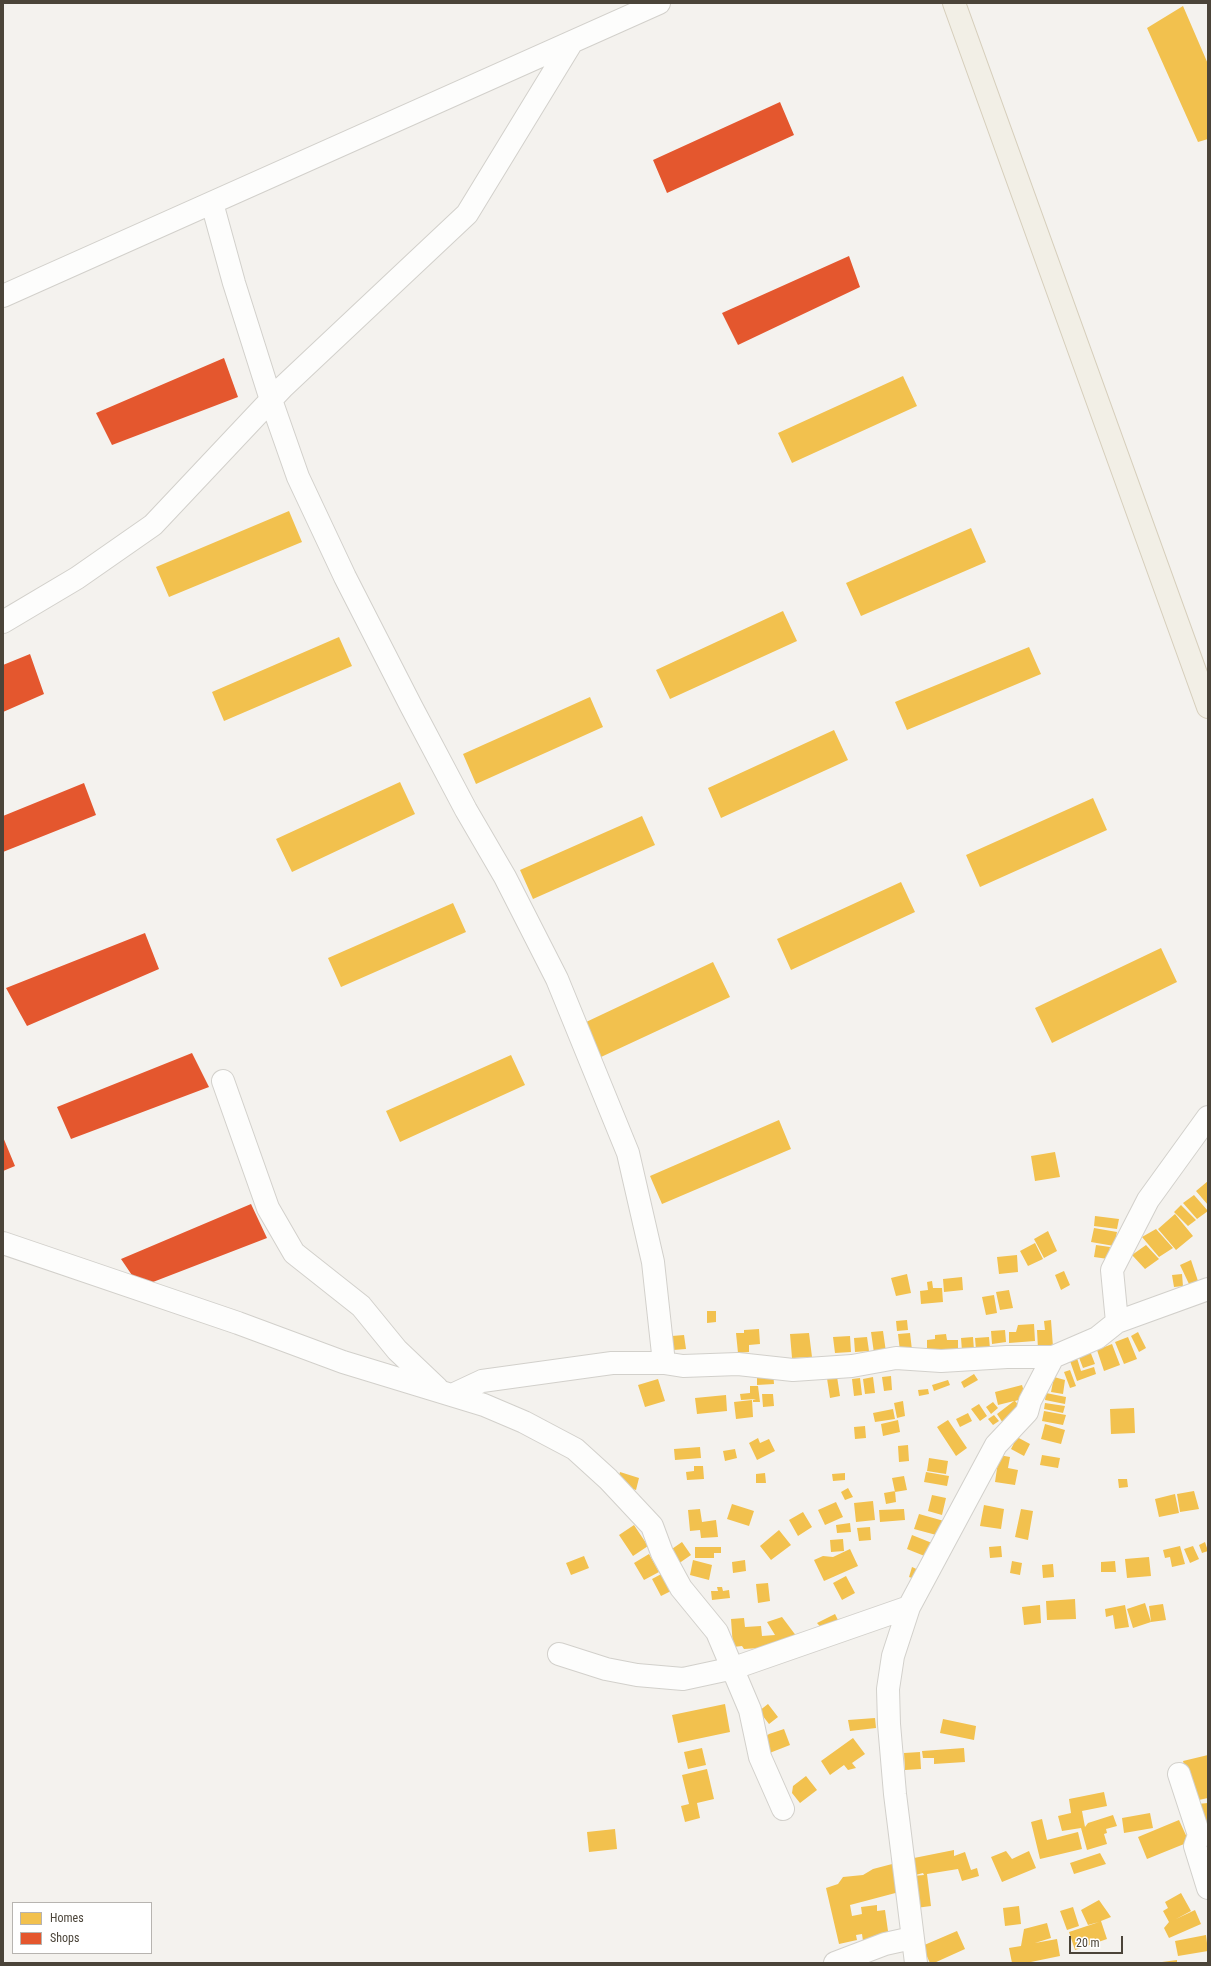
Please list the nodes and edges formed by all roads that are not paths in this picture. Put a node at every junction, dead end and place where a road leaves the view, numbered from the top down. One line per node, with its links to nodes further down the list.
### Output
1 (659, 3): 3 (street)
2 (954, 3): 8 (main road)
3 (572, 42): 4 (street); 6 (street)
4 (212, 203): 5 (street); 6 (street)
5 (3, 296)
6 (271, 400): 7 (street); 15 (street)
7 (3, 622)
8 (1206, 694)
9 (224, 1081): 16 (street)
10 (1208, 1116): 13 (street)
11 (3, 1243): 16 (street)
12 (1208, 1289): 13 (street)
13 (1117, 1322): 14 (street)
14 (1053, 1356): 15 (street); 17 (street)
15 (664, 1363): 16 (street)
16 (446, 1392): 19 (street)
17 (909, 1607): 19 (street); 23 (street)
18 (559, 1654): 19 (street)
19 (734, 1668): 21 (street)
20 (1179, 1774): 22 (street)
21 (783, 1809)
22 (1208, 1888)
23 (912, 1938): 24 (street); 25 (street)
24 (835, 1963)
25 (916, 1963)

